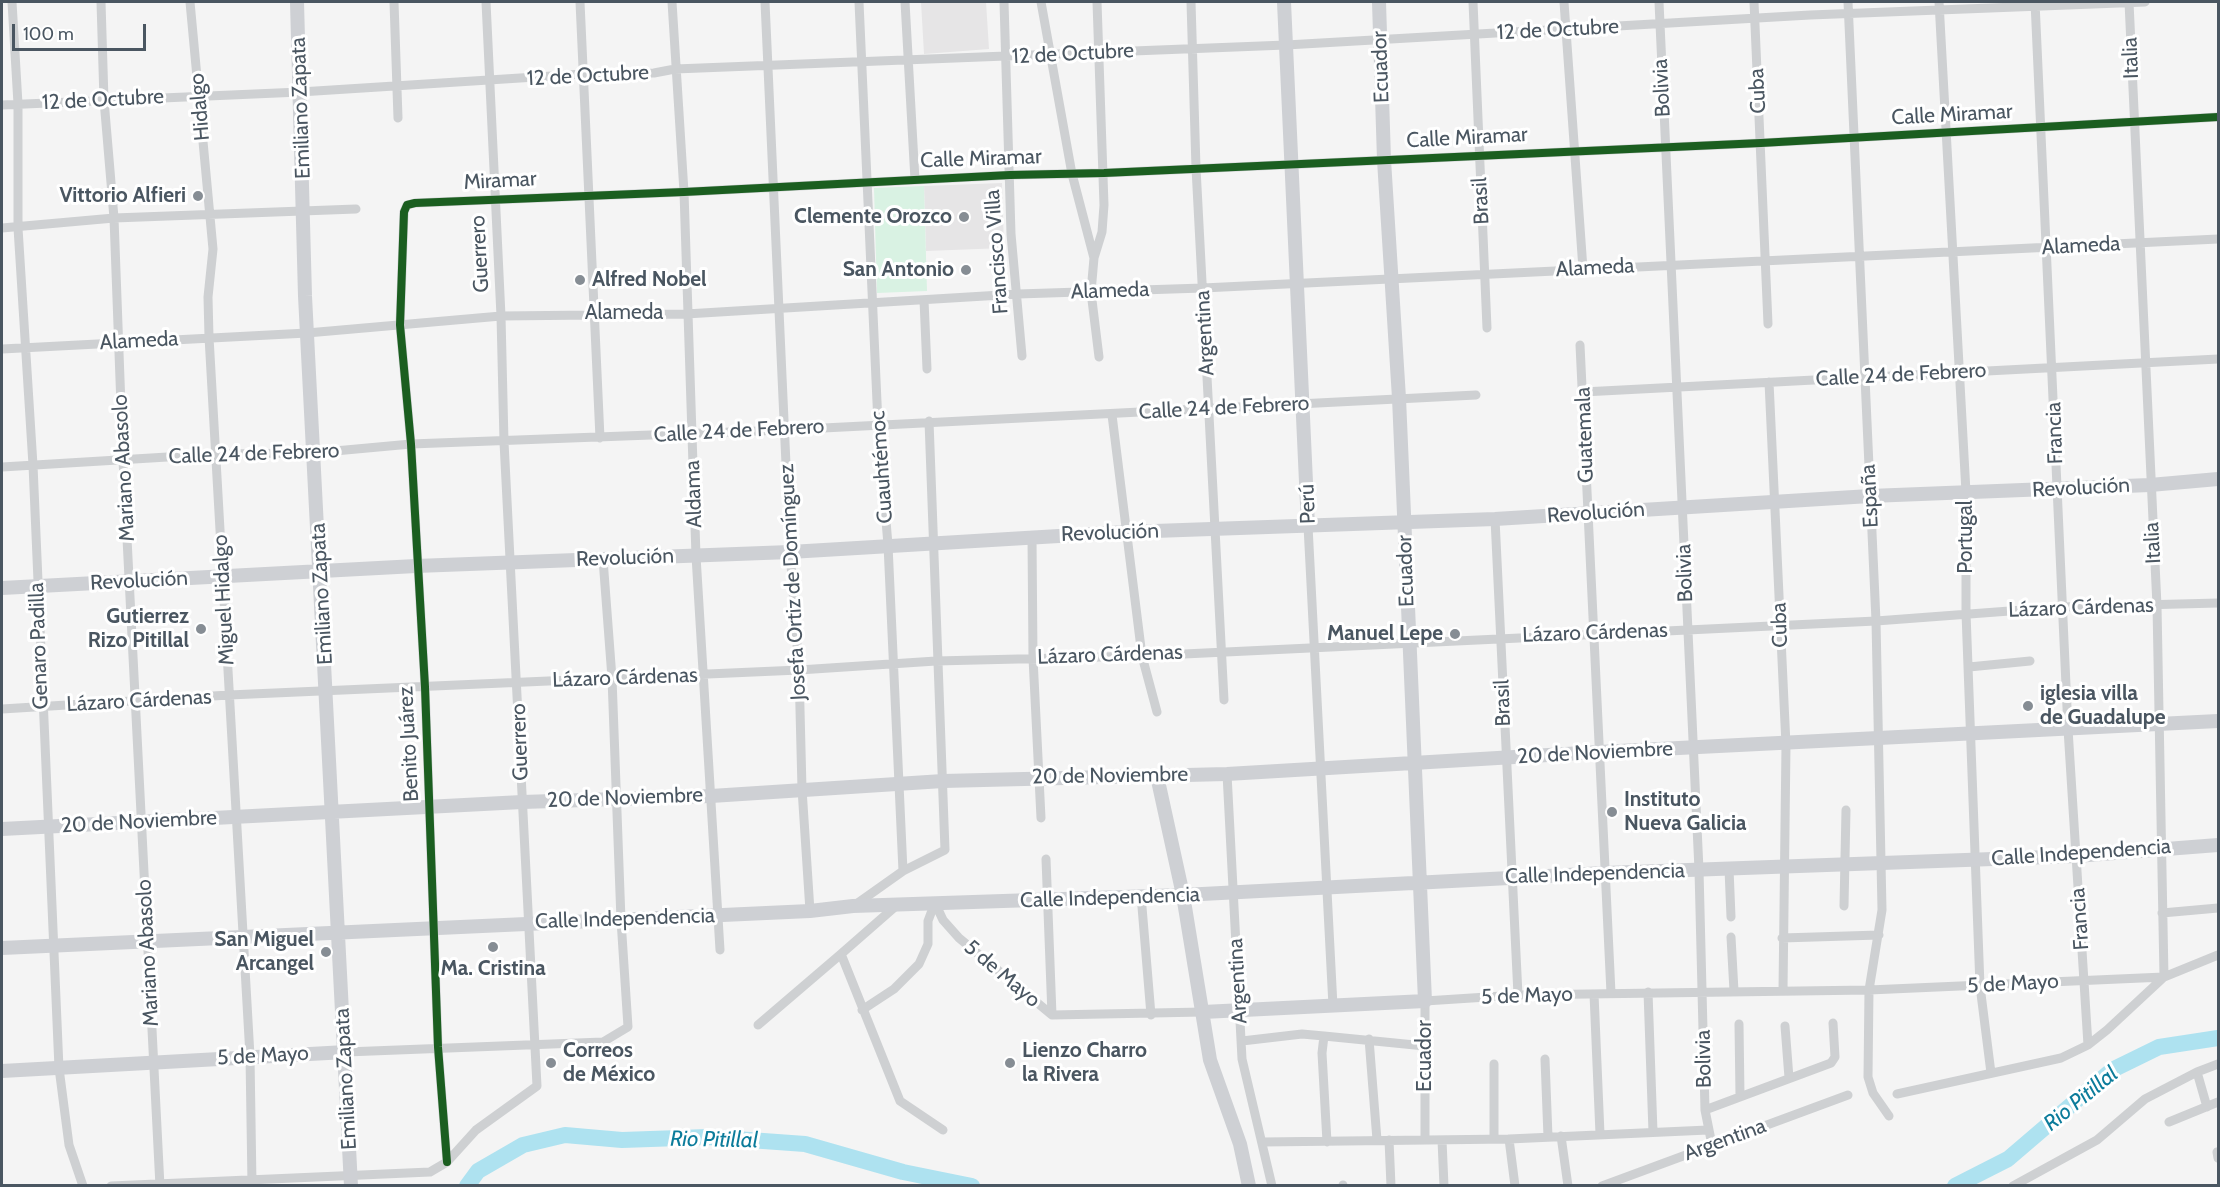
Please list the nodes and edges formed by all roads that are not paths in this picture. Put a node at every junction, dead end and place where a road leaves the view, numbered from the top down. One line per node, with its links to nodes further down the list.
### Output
1 (12, 2): 48 (street, Genaro Padilla)
2 (101, 2): 47 (street, Mariano Abasolo)
3 (190, 2): 46 (street, Hidalgo)
4 (297, 2): 45 (street, Emiliano Zapata)
5 (394, 2): 44 (street)
6 (486, 2): 43 (street, Guerrero)
7 (580, 2): 42 (street)
8 (672, 2): 41 (street, Aldama)
9 (765, 2): 40 (street, Josefa Ortiz de Domínguez)
10 (859, 2): 39 (street, Cuauhtémoc)
11 (905, 2): 38 (street)
12 (1004, 2): 37 (street, Francisco Villa)
13 (1041, 2): 36 (street)
14 (1097, 2): 35 (street)
15 (1191, 2): 34 (street, Argentina)
16 (1284, 2): 33 (street, Perú)
17 (1379, 2): 32 (street, Ecuador)
18 (1473, 2): 31 (street, Brasil)
19 (1564, 2): 30 (street)
20 (1659, 2): 29 (street, Bolivia)
21 (1754, 2): 28 (street, Cuba)
22 (1848, 2): 27 (street, España)
23 (2129, 2): 24 (street, 12 de Octubre); 25 (street, 12 de Octubre); 52 (street, Italia)
24 (2145, 2)
25 (2035, 4): 26 (street, 12 de Octubre); 53 (street, Francia)
26 (1939, 5): 27 (street, 12 de Octubre); 54 (street, Portugal)
27 (1848, 14): 28 (street, 12 de Octubre); 55 (street, España)
28 (1755, 18): 29 (street, 12 de Octubre); 56 (street, Cuba)
29 (1659, 24): 30 (street, 12 de Octubre); 57 (street, Bolivia)
30 (1565, 31): 31 (street, 12 de Octubre); 58 (street)
31 (1474, 33): 32 (street, 12 de Octubre); 59 (street, Brasil)
32 (1381, 39): 33 (street, 12 de Octubre); 60 (street, Ecuador)
33 (1286, 45): 34 (street, 12 de Octubre); 61 (street, Perú)
34 (1194, 49): 35 (street, 12 de Octubre); 62 (street, Argentina)
35 (1100, 52): 36 (street, 12 de Octubre); 63 (street)
36 (1050, 55): 37 (street, 12 de Octubre); 64 (street)
37 (1005, 57): 38 (street, 12 de Octubre); 65 (street, Francisco Villa)
38 (908, 60): 39 (street, 12 de Octubre); 66 (street)
39 (861, 62): 40 (street, 12 de Octubre); 67 (street, Cuauhtémoc)
40 (767, 68): 41 (street, 12 de Octubre); 68 (street, Josefa Ortiz de Domínguez)
41 (675, 69): 42 (street, 12 de Octubre); 70 (street, Aldama)
42 (583, 74): 43 (street, 12 de Octubre); 71 (street)
43 (489, 82): 44 (street, 12 de Octubre); 72 (street, Guerrero)
44 (398, 85): 45 (street, 12 de Octubre); 51 (street)
45 (300, 92): 46 (street, 12 de Octubre); 74 (street, Emiliano Zapata)
46 (199, 95): 47 (street, 12 de Octubre); 75 (street, Hidalgo)
47 (104, 100): 48 (street, 12 de Octubre); 76 (street, Mariano Abasolo)
48 (18, 104): 49 (street, 12 de Octubre); 78 (street, Genaro Padilla)
49 (2, 105)
50 (2218, 117): 52 (street, Calle Miramar)
51 (398, 118)
52 (2133, 123): 53 (street, Calle Miramar); 80 (street, Italia)
53 (2041, 128): 54 (street, Calle Miramar); 81 (street, Francia)
54 (1946, 132): 55 (street, Calle Miramar); 82 (street, Portugal)
55 (1852, 138): 56 (street, Calle Miramar); 83 (street, España)
56 (1761, 143): 57 (street, Calle Miramar); 85 (street, Cuba)
57 (1665, 145): 58 (street, Calle Miramar); 86 (street, Bolivia)
58 (1575, 151): 59 (street, Calle Miramar); 87 (street)
59 (1479, 155): 60 (street, Calle Miramar); 88 (street, Brasil)
60 (1384, 160): 61 (street, Calle Miramar); 89 (street, Ecuador)
61 (1290, 163): 62 (street, Calle Miramar); 90 (street, Perú)
62 (1196, 168): 63 (street, Calle Miramar); 91 (street, Argentina)
63 (1104, 173): 64 (street, Calle Miramar); 84 (street)
64 (1072, 174): 65 (street, Calle Miramar); 84 (street)
65 (1010, 175): 66 (street, Calle Miramar); 93 (street, Francisco Villa)
66 (915, 180): 67 (street, Calle Miramar)
67 (867, 181): 68 (street, Calle Miramar); 95 (street, Cuauhtémoc)
68 (774, 186): 69 (street, Calle Miramar); 96 (street, Josefa Ortiz de Domínguez)
69 (716, 190): 70 (street, Miramar)
70 (684, 192): 71 (street, Miramar); 98 (street, Aldama)
71 (587, 195): 72 (street, Miramar); 97 (street)
72 (495, 199): 99 (street, Guerrero); 101 (street, Miramar)
73 (356, 209): 74 (street)
74 (304, 211): 75 (street); 103 (street, Emiliano Zapata)
75 (210, 213): 76 (street); 104 (street, Hidalgo)
76 (114, 218): 78 (street); 105 (street, Mariano Abasolo)
77 (2, 228): 78 (street)
78 (18, 228): 107 (street, Genaro Padilla)
79 (2218, 239): 80 (street, Alameda)
80 (2141, 243): 81 (street, Alameda); 112 (street, Italia)
81 (2045, 248): 82 (street, Alameda); 113 (street, Francia)
82 (1954, 253): 83 (street, Alameda); 115 (street, Portugal)
83 (1860, 257): 85 (street, Alameda); 116 (street, España)
84 (1094, 258): 92 (street)
85 (1764, 262): 86 (street, Alameda); 100 (street, Cuba)
86 (1671, 264): 87 (street, Alameda); 118 (street, Bolivia)
87 (1583, 269): 88 (street, Alameda)
88 (1484, 273): 89 (street, Alameda); 102 (street, Brasil)
89 (1391, 278): 90 (street, Alameda); 121 (street, Ecuador)
90 (1297, 283): 91 (street, Alameda); 122 (street, Perú)
91 (1203, 288): 92 (street, Alameda); 123 (street, Argentina)
92 (1091, 292): 93 (street, Alameda); 110 (street)
93 (1018, 294): 94 (street, Alameda); 109 (street, Francisco Villa)
94 (924, 300): 95 (street, Alameda); 114 (street)
95 (873, 302): 96 (street, Alameda); 126 (street, Cuauhtémoc)
96 (779, 307): 98 (street, Alameda); 127 (street, Josefa Ortiz de Domínguez)
97 (594, 313): 98 (street, Alameda); 99 (street, Alameda); 129 (street)
98 (686, 314): 128 (street, Aldama)
99 (501, 316): 101 (street, Alameda); 130 (street, Guerrero)
100 (1768, 324)
101 (400, 325): 103 (street, Alameda); 131 (street, Benito Juárez)
102 (1487, 328)
103 (307, 333): 104 (street, Alameda); 132 (street, Emiliano Zapata)
104 (209, 337): 105 (street, Alameda); 133 (street, Miguel Hidalgo)
105 (118, 342): 107 (street, Alameda); 134 (street, Mariano Abasolo)
106 (1580, 345): 119 (street, Guatemala)
107 (27, 348): 108 (street, Alameda); 135 (street, Genaro Padilla)
108 (2, 349)
109 (1022, 356)
110 (1099, 357)
111 (2218, 359): 112 (street, Calle 24 de Febrero)
112 (2145, 362): 113 (street, Calle 24 de Febrero); 138 (street, Italia)
113 (2053, 367): 115 (street, Calle 24 de Febrero); 139 (street, Francia)
114 (927, 369)
115 (1958, 372): 116 (street, Calle 24 de Febrero); 140 (street, Portugal)
116 (1864, 376): 117 (street, Calle 24 de Febrero); 141 (street, España)
117 (1770, 382): 118 (street, Calle 24 de Febrero); 142 (street, Cuba)
118 (1676, 387): 119 (street, Calle 24 de Febrero); 143 (street, Bolivia)
119 (1583, 392): 144 (street, Guatemala)
120 (1476, 395): 121 (street, Calle 24 de Febrero)
121 (1399, 398): 122 (street, Calle 24 de Febrero); 146 (street, Ecuador)
122 (1304, 403): 123 (street, Calle 24 de Febrero); 147 (street, Perú)
123 (1209, 407): 124 (street, Calle 24 de Febrero); 148 (street, Argentina)
124 (1112, 415): 125 (street, Calle 24 de Febrero); 149 (street)
125 (929, 421): 126 (street, Calle 24 de Febrero); 151 (street)
126 (878, 424): 127 (street, Calle 24 de Febrero); 152 (street, Cuauhtémoc)
127 (784, 430): 128 (street, Calle 24 de Febrero); 153 (street, Josefa Ortiz de Domínguez)
128 (692, 433): 129 (street, Calle 24 de Febrero); 154 (street, Aldama)
129 (600, 438): 130 (street, Calle 24 de Febrero)
130 (504, 442): 131 (street, Calle 24 de Febrero); 156 (street, Guerrero)
131 (411, 444): 132 (street, Calle 24 de Febrero); 157 (street, Benito Juárez)
132 (313, 453): 133 (street, Calle 24 de Febrero); 158 (street, Emiliano Zapata)
133 (217, 454): 134 (street, Calle 24 de Febrero); 159 (street, Miguel Hidalgo)
134 (123, 460): 135 (street, Calle 24 de Febrero); 160 (street, Mariano Abasolo)
135 (33, 465): 136 (street, Calle 24 de Febrero); 161 (street, Genaro Padilla)
136 (2, 467)
137 (2218, 478): 138 (street, Revolución)
138 (2150, 485): 139 (street, Revolución); 164 (street, Italia)
139 (2057, 488): 140 (street, Revolución); 165 (street, Francia)
140 (1966, 492): 141 (street, Revolución); 166 (street, Portugal)
141 (1870, 496): 142 (street, Revolución); 167 (street, España)
142 (1775, 503): 143 (street, Revolución); 168 (street, Cuba)
143 (1682, 508): 144 (street, Revolución); 169 (street, Bolivia)
144 (1588, 514): 145 (street, Revolución); 170 (street, Guatemala)
145 (1495, 519): 146 (street, Revolución); 171 (street, Brasil)
146 (1404, 521): 147 (street, Revolución); 172 (street, Ecuador)
147 (1308, 526): 148 (street, Revolución); 173 (street, Perú)
148 (1216, 529): 149 (street, Revolución); 174 (street, Argentina)
149 (1126, 532): 150 (street, Revolución); 175 (street)
150 (1032, 537): 151 (street, Revolución); 176 (street)
151 (933, 543): 152 (street, Revolución); 177 (street)
152 (888, 545): 153 (street, Revolución); 179 (street, Cuauhtémoc)
153 (790, 552): 154 (street, Revolución); 181 (street, Josefa Ortiz de Domínguez)
154 (696, 556): 155 (street, Revolución); 182 (street, Aldama)
155 (603, 559): 156 (street, Revolución); 183 (street)
156 (511, 562): 157 (street, Revolución); 184 (street, Guerrero)
157 (416, 566): 158 (street, Revolución); 185 (street, Benito Juárez)
158 (321, 572): 159 (street, Revolución); 186 (street, Emiliano Zapata)
159 (223, 576): 160 (street, Revolución); 187 (street, Miguel Hidalgo)
160 (129, 581): 161 (street, Revolución); 189 (street, Mariano Abasolo)
161 (37, 587): 162 (street, Revolución); 190 (street, Genaro Padilla)
162 (2, 588)
163 (2218, 603): 164 (street, Lázaro Cárdenas)
164 (2157, 606): 165 (street, Lázaro Cárdenas); 194 (street, Italia)
165 (2063, 608): 166 (street, Lázaro Cárdenas); 195 (street, Francia)
166 (1966, 613): 167 (street, Lázaro Cárdenas); 180 (street, Portugal)
167 (1876, 621): 168 (street, Lázaro Cárdenas); 197 (street, España)
168 (1780, 625): 169 (street, Lázaro Cárdenas); 198 (street, Cuba)
169 (1687, 629): 170 (street, Lázaro Cárdenas); 199 (street, Bolivia)
170 (1593, 633): 171 (street, Lázaro Cárdenas); 200 (street, Guatemala)
171 (1501, 637): 172 (street, Lázaro Cárdenas); 201 (street, Brasil)
172 (1408, 643): 173 (street, Lázaro Cárdenas); 202 (street, Ecuador)
173 (1314, 647): 174 (street, Lázaro Cárdenas); 203 (street, Perú)
174 (1223, 651): 175 (street, Lázaro Cárdenas); 188 (street, Argentina)
175 (1142, 656): 176 (street, Lázaro Cárdenas); 192 (street)
176 (1033, 658): 177 (street, Lázaro Cárdenas); 206 (street)
177 (936, 661): 179 (street, Lázaro Cárdenas); 207 (street)
178 (2030, 661): 180 (street)
179 (894, 663): 181 (street, Lázaro Cárdenas); 208 (street, Cuauhtémoc)
180 (1969, 667): 196 (street, Portugal)
181 (799, 670): 182 (street, Lázaro Cárdenas); 209 (street, Josefa Ortiz de Domínguez)
182 (703, 675): 183 (street, Lázaro Cárdenas); 210 (street, Aldama)
183 (612, 678): 184 (street, Lázaro Cárdenas); 211 (street)
184 (518, 682): 185 (street, Lázaro Cárdenas); 212 (street, Guerrero)
185 (425, 687): 186 (street, Lázaro Cárdenas); 213 (street, Benito Juárez)
186 (328, 693): 187 (street, Lázaro Cárdenas); 215 (street, Emiliano Zapata)
187 (229, 696): 189 (street, Lázaro Cárdenas); 216 (street, Miguel Hidalgo)
188 (1224, 700)
189 (135, 701): 190 (street, Lázaro Cárdenas); 218 (street, Mariano Abasolo)
190 (42, 706): 191 (street, Lázaro Cárdenas); 219 (street, Genaro Padilla)
191 (2, 709)
192 (1157, 712)
193 (2218, 721): 194 (street, 20 de Noviembre)
194 (2158, 725): 195 (street, 20 de Noviembre); 222 (street, Italia)
195 (2068, 729): 196 (street, 20 de Noviembre); 223 (street, Francia)
196 (1972, 734): 197 (street, 20 de Noviembre); 225 (street, Portugal)
197 (1878, 740): 198 (street, 20 de Noviembre); 226 (street, España)
198 (1785, 745): 199 (street, 20 de Noviembre); 228 (street, Cuba)
199 (1693, 747): 200 (street, 20 de Noviembre); 230 (street, Bolivia)
200 (1599, 752): 201 (street, 20 de Noviembre); 232 (street, Guatemala)
201 (1505, 758): 202 (street, 20 de Noviembre); 233 (street, Brasil)
202 (1413, 764): 203 (street, 20 de Noviembre); 234 (street, Ecuador)
203 (1320, 768): 204 (street, 20 de Noviembre); 235 (street, Perú)
204 (1227, 774): 205 (street, 20 de Noviembre); 236 (street, Argentina)
205 (1157, 776): 206 (street, 20 de Noviembre); 238 (street)
206 (1040, 778): 207 (street, 20 de Noviembre); 217 (street)
207 (943, 781): 208 (street, 20 de Noviembre); 231 (street)
208 (899, 783): 209 (street, 20 de Noviembre); 231 (street, Cuauhtémoc)
209 (802, 789): 210 (street, 20 de Noviembre); 245 (street, Josefa Ortiz de Domínguez)
210 (711, 795): 211 (street, 20 de Noviembre); 247 (street, Aldama)
211 (617, 799): 212 (street, 20 de Noviembre); 249 (street)
212 (522, 802): 213 (street, 20 de Noviembre); 250 (street, Guerrero)
213 (430, 807): 215 (street, 20 de Noviembre); 251 (street, Benito Juárez)
214 (1846, 810): 227 (street)
215 (332, 812): 216 (street, 20 de Noviembre); 252 (street, Emiliano Zapata)
216 (237, 818): 218 (street, 20 de Noviembre); 254 (street, Miguel Hidalgo)
217 (1041, 818)
218 (141, 821): 219 (street, 20 de Noviembre); 257 (street, Mariano Abasolo)
219 (47, 826): 220 (street, 20 de Noviembre); 258 (street, Genaro Padilla)
220 (2, 829)
221 (2218, 845): 222 (street, Calle Independencia)
222 (2161, 848): 223 (street, Calle Independencia); 246 (street, Italia)
223 (2076, 856): 225 (street, Calle Independencia); 264 (street, Francia)
224 (1046, 859): 239 (street)
225 (1974, 860): 226 (street, Calle Independencia); 265 (street, Portugal)
226 (1881, 862): 227 (street, Calle Independencia); 253 (street, España)
227 (1844, 864): 228 (street, Calle Independencia); 243 (street)
228 (1785, 867): 229 (street, Calle Independencia); 256 (street, Cuba)
229 (1729, 869): 230 (street, Calle Independencia); 248 (street)
230 (1699, 870): 232 (street, Calle Independencia); 268 (street, Bolivia)
231 (903, 871): 242 (street)
232 (1605, 873): 233 (street, Calle Independencia); 270 (street, Guatemala)
233 (1513, 877): 234 (street, Calle Independencia); 273 (street, Brasil)
234 (1418, 883): 235 (street, Calle Independencia); 274 (street, Ecuador)
235 (1325, 886): 236 (street, Calle Independencia); 275 (street, Perú)
236 (1233, 893): 238 (street, Calle Independencia); 276 (street, Argentina)
237 (1142, 895): 238 (street, Calle Independencia); 239 (street, Calle Independencia); 280 (street)
238 (1183, 895): 278 (street)
239 (1048, 899): 240 (street, Calle Independencia); 279 (street)
240 (935, 904): 241 (street, Calle Independencia); 277 (street); 279 (street, 5 de Mayo)
241 (897, 905): 242 (street, Calle Independencia); 261 (street)
242 (853, 906): 245 (street, Calle Independencia)
243 (1844, 906)
244 (2218, 908): 246 (street)
245 (810, 912): 247 (street, Calle Independencia)
246 (2162, 912): 263 (street, Italia)
247 (718, 915): 249 (street, Calle Independencia); 260 (street, Aldama)
248 (1731, 917)
249 (621, 921): 250 (street, Calle Independencia); 288 (street, 5 de Mayo)
250 (529, 923): 251 (street, Calle Independencia); 288 (street, Guerrero)
251 (433, 928): 252 (street, Calle Independencia); 291 (street, Benito Juárez)
252 (336, 934): 254 (street, Calle Independencia); 292 (street, Emiliano Zapata)
253 (1879, 935): 256 (street); 267 (street, España)
254 (243, 936): 257 (street, Calle Independencia); 293 (street, Miguel Hidalgo)
255 (1731, 937): 269 (street)
256 (1782, 938): 266 (street, Cuba)
257 (148, 942): 258 (street, Calle Independencia); 295 (street, Mariano Abasolo)
258 (53, 946): 259 (street, Calle Independencia); 298 (street, Genaro Padilla)
259 (2, 948)
260 (720, 950)
261 (841, 954): 277 (street); 283 (street)
262 (2218, 955): 263 (street)
263 (2164, 977): 264 (street, 5 de Mayo); 289 (street)
264 (2084, 981): 265 (street, 5 de Mayo); 289 (street, Francia)
265 (1980, 986): 267 (street, 5 de Mayo); 301 (street, Portugal)
266 (1783, 990): 267 (street, 5 de Mayo); 269 (street, 5 de Mayo)
267 (1869, 990): 309 (street, España)
268 (1702, 991): 269 (street, 5 de Mayo); 271 (street, 5 de Mayo); 308 (street, Bolivia)
269 (1734, 991)
270 (1611, 993): 271 (street, 5 de Mayo); 272 (street, 5 de Mayo)
271 (1648, 993): 313 (street)
272 (1594, 994): 273 (street, 5 de Mayo); 314 (street)
273 (1518, 995): 274 (street, 5 de Mayo)
274 (1425, 1001): 275 (street, 5 de Mayo); 290 (street, Ecuador)
275 (1333, 1006): 276 (street, 5 de Mayo)
276 (1241, 1009): 278 (street, 5 de Mayo); 287 (street, Argentina)
277 (862, 1010): 311 (street)
278 (1203, 1012): 280 (street, 5 de Mayo); 332 (street)
279 (1052, 1015): 280 (street, 5 de Mayo)
280 (1151, 1015)
281 (1833, 1023): 302 (street)
282 (1739, 1024): 305 (street)
283 (759, 1025)
284 (1785, 1026): 302 (street)
285 (1324, 1036): 286 (street); 287 (street); 324 (street)
286 (1369, 1039): 290 (street); 319 (street)
287 (1242, 1041): 323 (street, Argentina)
288 (533, 1043): 291 (street, 5 de Mayo); 326 (street, Guerrero)
289 (2088, 1045): 301 (street)
290 (1425, 1046): 321 (street, Ecuador)
291 (438, 1047): 292 (street, 5 de Mayo); 326 (street, Benito Juárez)
292 (346, 1052): 293 (street, 5 de Mayo); 327 (street, Emiliano Zapata)
293 (250, 1056): 295 (street, 5 de Mayo); 328 (street, Miguel Hidalgo)
294 (1545, 1059): 316 (street)
295 (154, 1061): 298 (street, 5 de Mayo); 331 (street, Mariano Abasolo)
296 (1494, 1064): 317 (street)
297 (2218, 1064): 300 (street)
298 (59, 1068): 299 (street, 5 de Mayo); 329 (street, Genaro Padilla)
299 (2, 1071)
300 (2196, 1072): 307 (street); 339 (street)
301 (1991, 1073): 303 (street)
302 (1789, 1078): 305 (street)
303 (1897, 1094)
304 (1848, 1095): 325 (street, Argentina)
305 (1740, 1096): 308 (street)
306 (2218, 1102): 307 (street)
307 (2207, 1107): 310 (street)
308 (1705, 1110): 312 (street, Bolivia)
309 (1889, 1116)
310 (2169, 1122)
311 (943, 1130)
312 (1708, 1130): 313 (street); 325 (street, Bolivia)
313 (1653, 1132): 314 (street)
314 (1600, 1134): 315 (street)
315 (1561, 1136): 316 (street); 337 (street)
316 (1548, 1137): 318 (street)
317 (1494, 1139): 318 (street); 322 (street)
318 (1509, 1139): 336 (street)
319 (1377, 1140): 320 (street); 324 (street)
320 (1389, 1140): 321 (street); 334 (street)
321 (1425, 1140): 322 (street)
322 (1442, 1140): 335 (street)
323 (1263, 1142): 324 (street); 333 (street, Argentina)
324 (1327, 1142)
325 (1712, 1145): 338 (street, Argentina)
326 (447, 1162): 327 (street)
327 (351, 1180): 328 (street)
328 (252, 1183): 331 (street)
329 (83, 1185)
330 (111, 1185): 331 (street)
331 (160, 1185)
332 (1249, 1185)
333 (1272, 1185)
334 (1390, 1185)
335 (1444, 1185)
336 (1515, 1185)
337 (1568, 1185)
338 (1602, 1185)
339 (2013, 1185)

